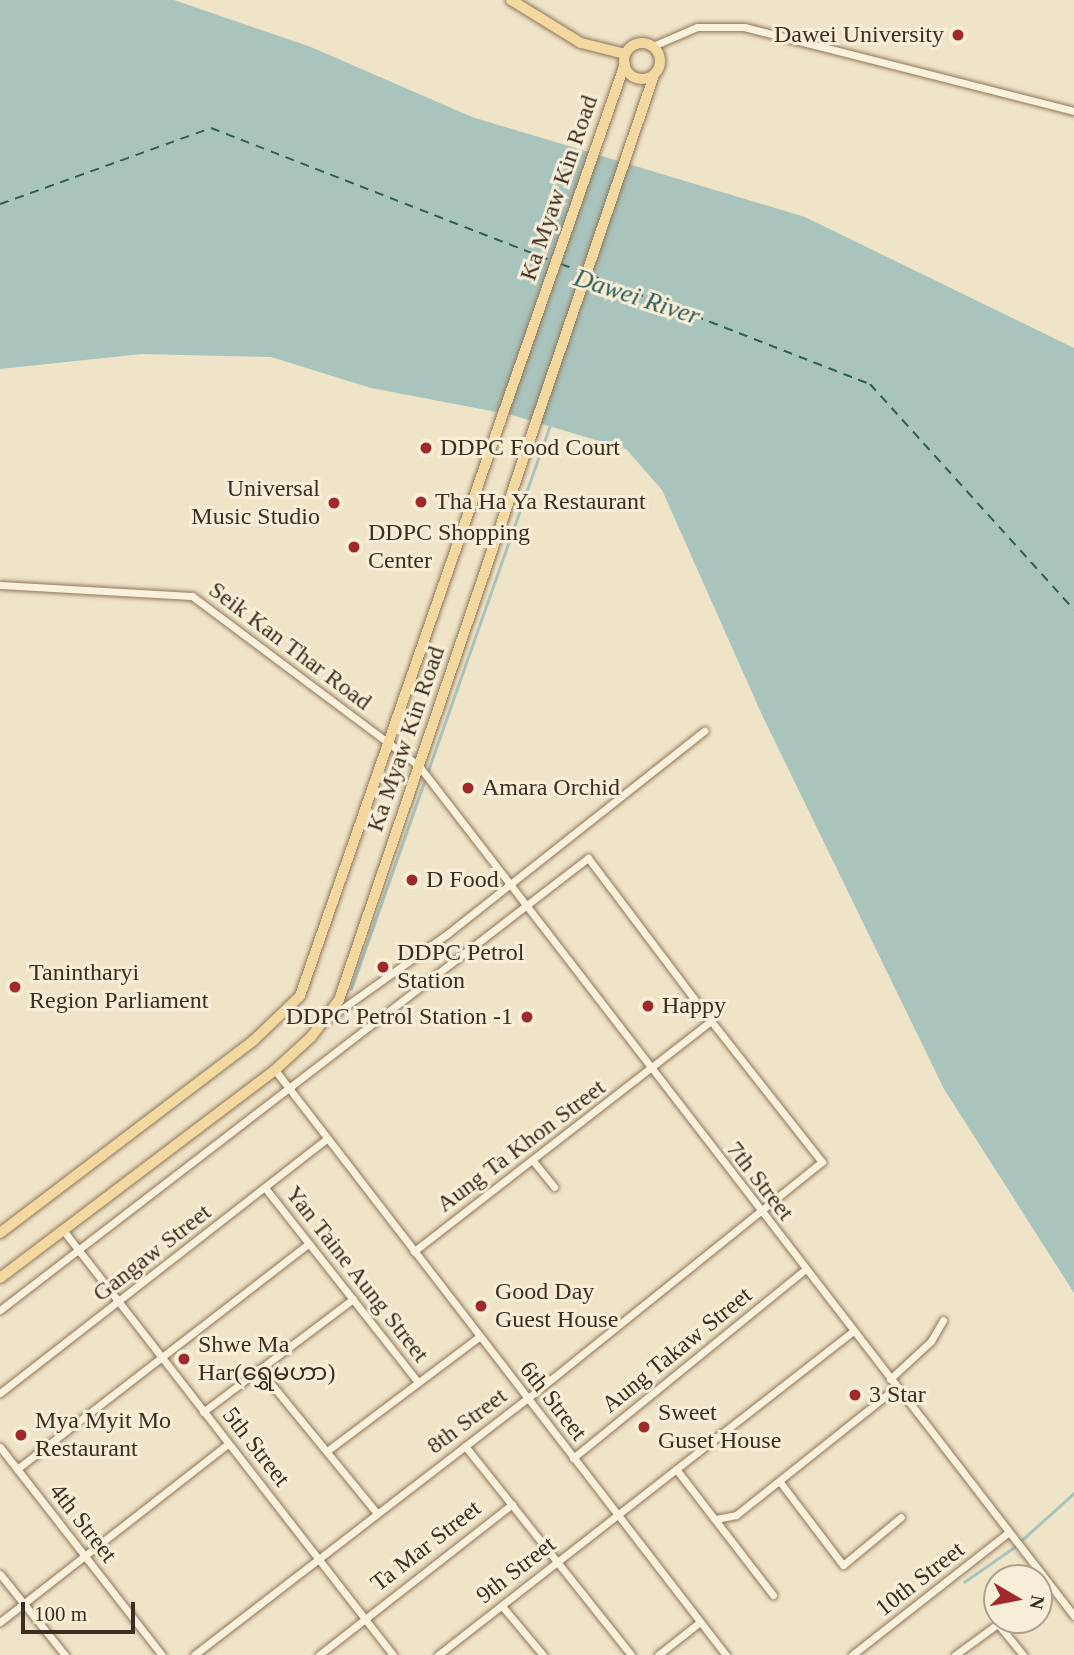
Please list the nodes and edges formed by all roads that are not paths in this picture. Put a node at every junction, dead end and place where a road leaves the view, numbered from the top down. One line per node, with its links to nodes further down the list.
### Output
1 (512, 0): 3 (main road)
2 (653, 46): 3 (main road); 4 (main road); 5 (street)
3 (625, 59): 4 (main road); 8 (main road, Ka Myaw Kin Road)
4 (654, 75): 9 (main road, Ka Myaw Kin Road)
5 (1074, 111)
6 (0, 585): 8 (street, Seik Kan Thar Road)
7 (704, 732): 10 (street)
8 (389, 744): 9 (street, Seik Kan Thar Road); 23 (main road, Ka Myaw Kin Road)
9 (419, 766): 10 (street, 7th Street); 12 (main road, Ka Myaw Kin Road)
10 (506, 885): 11 (street, 7th Street); 12 (street)
11 (522, 905): 13 (street); 15 (street, 7th Street); 16 (street)
12 (329, 1018): 14 (main road, Ka Myaw Kin Road)
13 (711, 1021): 15 (street, Aung Ta Khon Street); 21 (street, 8th Street)
14 (275, 1070): 16 (street, 6th Street); 22 (main road, Ka Myaw Kin Road)
15 (651, 1072): 18 (street, Aung Ta Khon Street); 21 (street, 7th Street)
16 (286, 1085): 17 (street, 6th Street); 25 (street)
17 (326, 1140): 20 (street, Gangaw Street); 26 (street, 6th Street)
18 (534, 1162): 19 (street); 26 (street, Aung Ta Khon Street)
19 (554, 1187)
20 (266, 1189): 24 (street, Yan Taine Aung Street); 30 (street, Gangaw Street)
21 (761, 1214): 27 (street, 7th Street); 41 (street, 8th Street)
22 (63, 1230): 25 (street, 5th Street); 28 (main road, Ka Myaw Kin Road)
23 (0, 1233)
24 (309, 1243): 29 (street, Yan Taine Aung Street); 35 (street)
25 (77, 1249): 30 (street, 5th Street); 31 (street)
26 (414, 1251): 34 (street, 6th Street)
27 (804, 1270): 33 (street, 7th Street); 47 (street, Aung Takaw Street)
28 (0, 1278)
29 (353, 1299): 36 (street); 38 (street, Yan Taine Aung Street)
30 (119, 1303): 35 (street, 5th Street); 40 (street, Gangaw Street)
31 (0, 1310)
32 (943, 1320): 37 (street)
33 (852, 1332): 37 (street, 7th Street); 49 (street, 9th Street)
34 (479, 1337): 38 (street); 41 (street, 6th Street)
35 (163, 1358): 42 (street, 5th Street); 48 (street)
36 (259, 1369): 42 (street); 46 (street)
37 (890, 1379): 39 (street, 7th Street)
38 (418, 1382): 46 (street)
39 (897, 1387): 50 (street); 56 (street, 7th Street)
40 (0, 1393)
41 (528, 1398): 44 (street, 8th Street); 47 (street, 6th Street)
42 (204, 1412): 43 (street, 5th Street)
43 (228, 1444): 57 (street); 58 (street, 5th Street)
44 (466, 1446): 51 (street); 52 (street, 8th Street)
45 (0, 1447): 48 (street, 4th Street)
46 (327, 1451): 52 (street)
47 (573, 1458): 53 (street, 6th Street)
48 (18, 1469): 57 (street, 4th Street)
49 (676, 1469): 53 (street, 9th Street); 55 (street)
50 (779, 1482): 54 (street); 55 (street)
51 (512, 1504): 59 (street); 67 (street, Ta Mar Street)
52 (377, 1513): 58 (street, 8th Street)
53 (617, 1515): 59 (street, 9th Street); 69 (street, 6th Street)
54 (901, 1517)
55 (716, 1519): 63 (street)
56 (1009, 1532): 60 (street, 7th Street); 84 (street, 10th Street)
57 (83, 1556): 64 (street); 74 (street, 4th Street)
58 (318, 1558): 67 (street, 5th Street); 75 (street, 8th Street)
59 (561, 1560): 65 (street, 9th Street); 81 (street)
60 (1034, 1564)
61 (0, 1574): 64 (street)
62 (1053, 1589): 66 (street, 7th Street)
63 (772, 1595)
64 (24, 1604): 68 (street); 73 (street)
65 (502, 1606): 72 (street, 9th Street); 80 (street)
66 (1074, 1616)
67 (365, 1619): 76 (street, Ta Mar Street); 77 (street, 5th Street)
68 (0, 1622)
69 (700, 1622): 82 (street); 83 (street, 6th Street)
70 (984, 1634): 85 (street)
71 (1008, 1634): 86 (street)
72 (448, 1647): 78 (street, 9th Street); 79 (street)
73 (65, 1655)
74 (162, 1655)
75 (194, 1655)
76 (319, 1655)
77 (393, 1655)
78 (438, 1655)
79 (453, 1655)
80 (544, 1655)
81 (631, 1655)
82 (658, 1655)
83 (726, 1655)
84 (852, 1655)
85 (955, 1655)
86 (1023, 1655)

